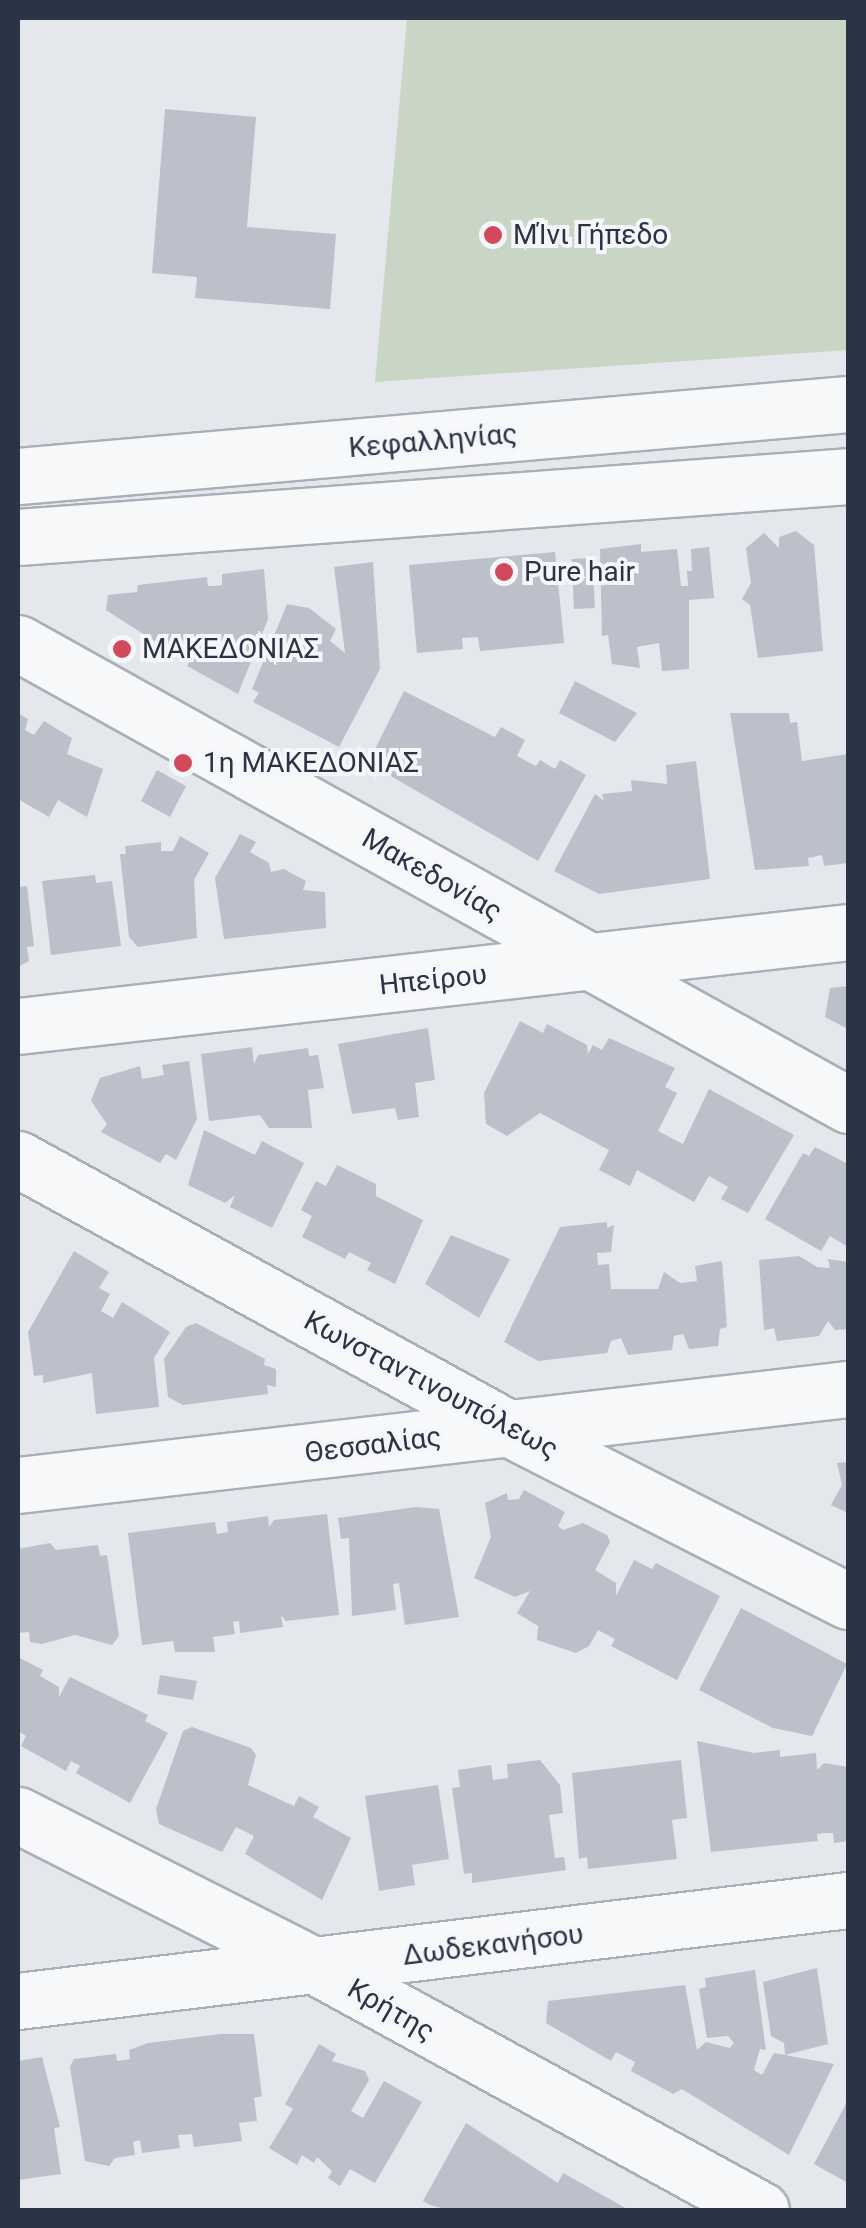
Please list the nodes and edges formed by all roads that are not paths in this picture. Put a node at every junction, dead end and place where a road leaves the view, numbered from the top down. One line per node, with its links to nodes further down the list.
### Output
1 (848, 404): 2 (street, Κεφαλληνίας)
2 (18, 476)
3 (848, 476): 4 (street)
4 (18, 537)
5 (18, 643): 7 (street, Μακεδονίας)
6 (848, 932): 7 (street, Ηπείρου)
7 (584, 962): 8 (street, Ηπείρου); 9 (street, Μακεδονίας)
8 (18, 1026)
9 (848, 1104)
10 (18, 1159): 12 (street, Κωνσταντινουπόλεως)
11 (848, 1389): 12 (street, Θεσσαλίας)
12 (510, 1428): 13 (street, Θεσσαλίας); 14 (street, Κωνσταντινουπόλεως)
13 (18, 1485)
14 (848, 1601)
15 (18, 1815): 17 (street, Κρήτης)
16 (848, 1900): 17 (street, Δωδεκανήσου)
17 (317, 1967): 18 (street, Δωδεκανήσου); 19 (street, Κρήτης)
18 (18, 2001)
19 (762, 2210)

